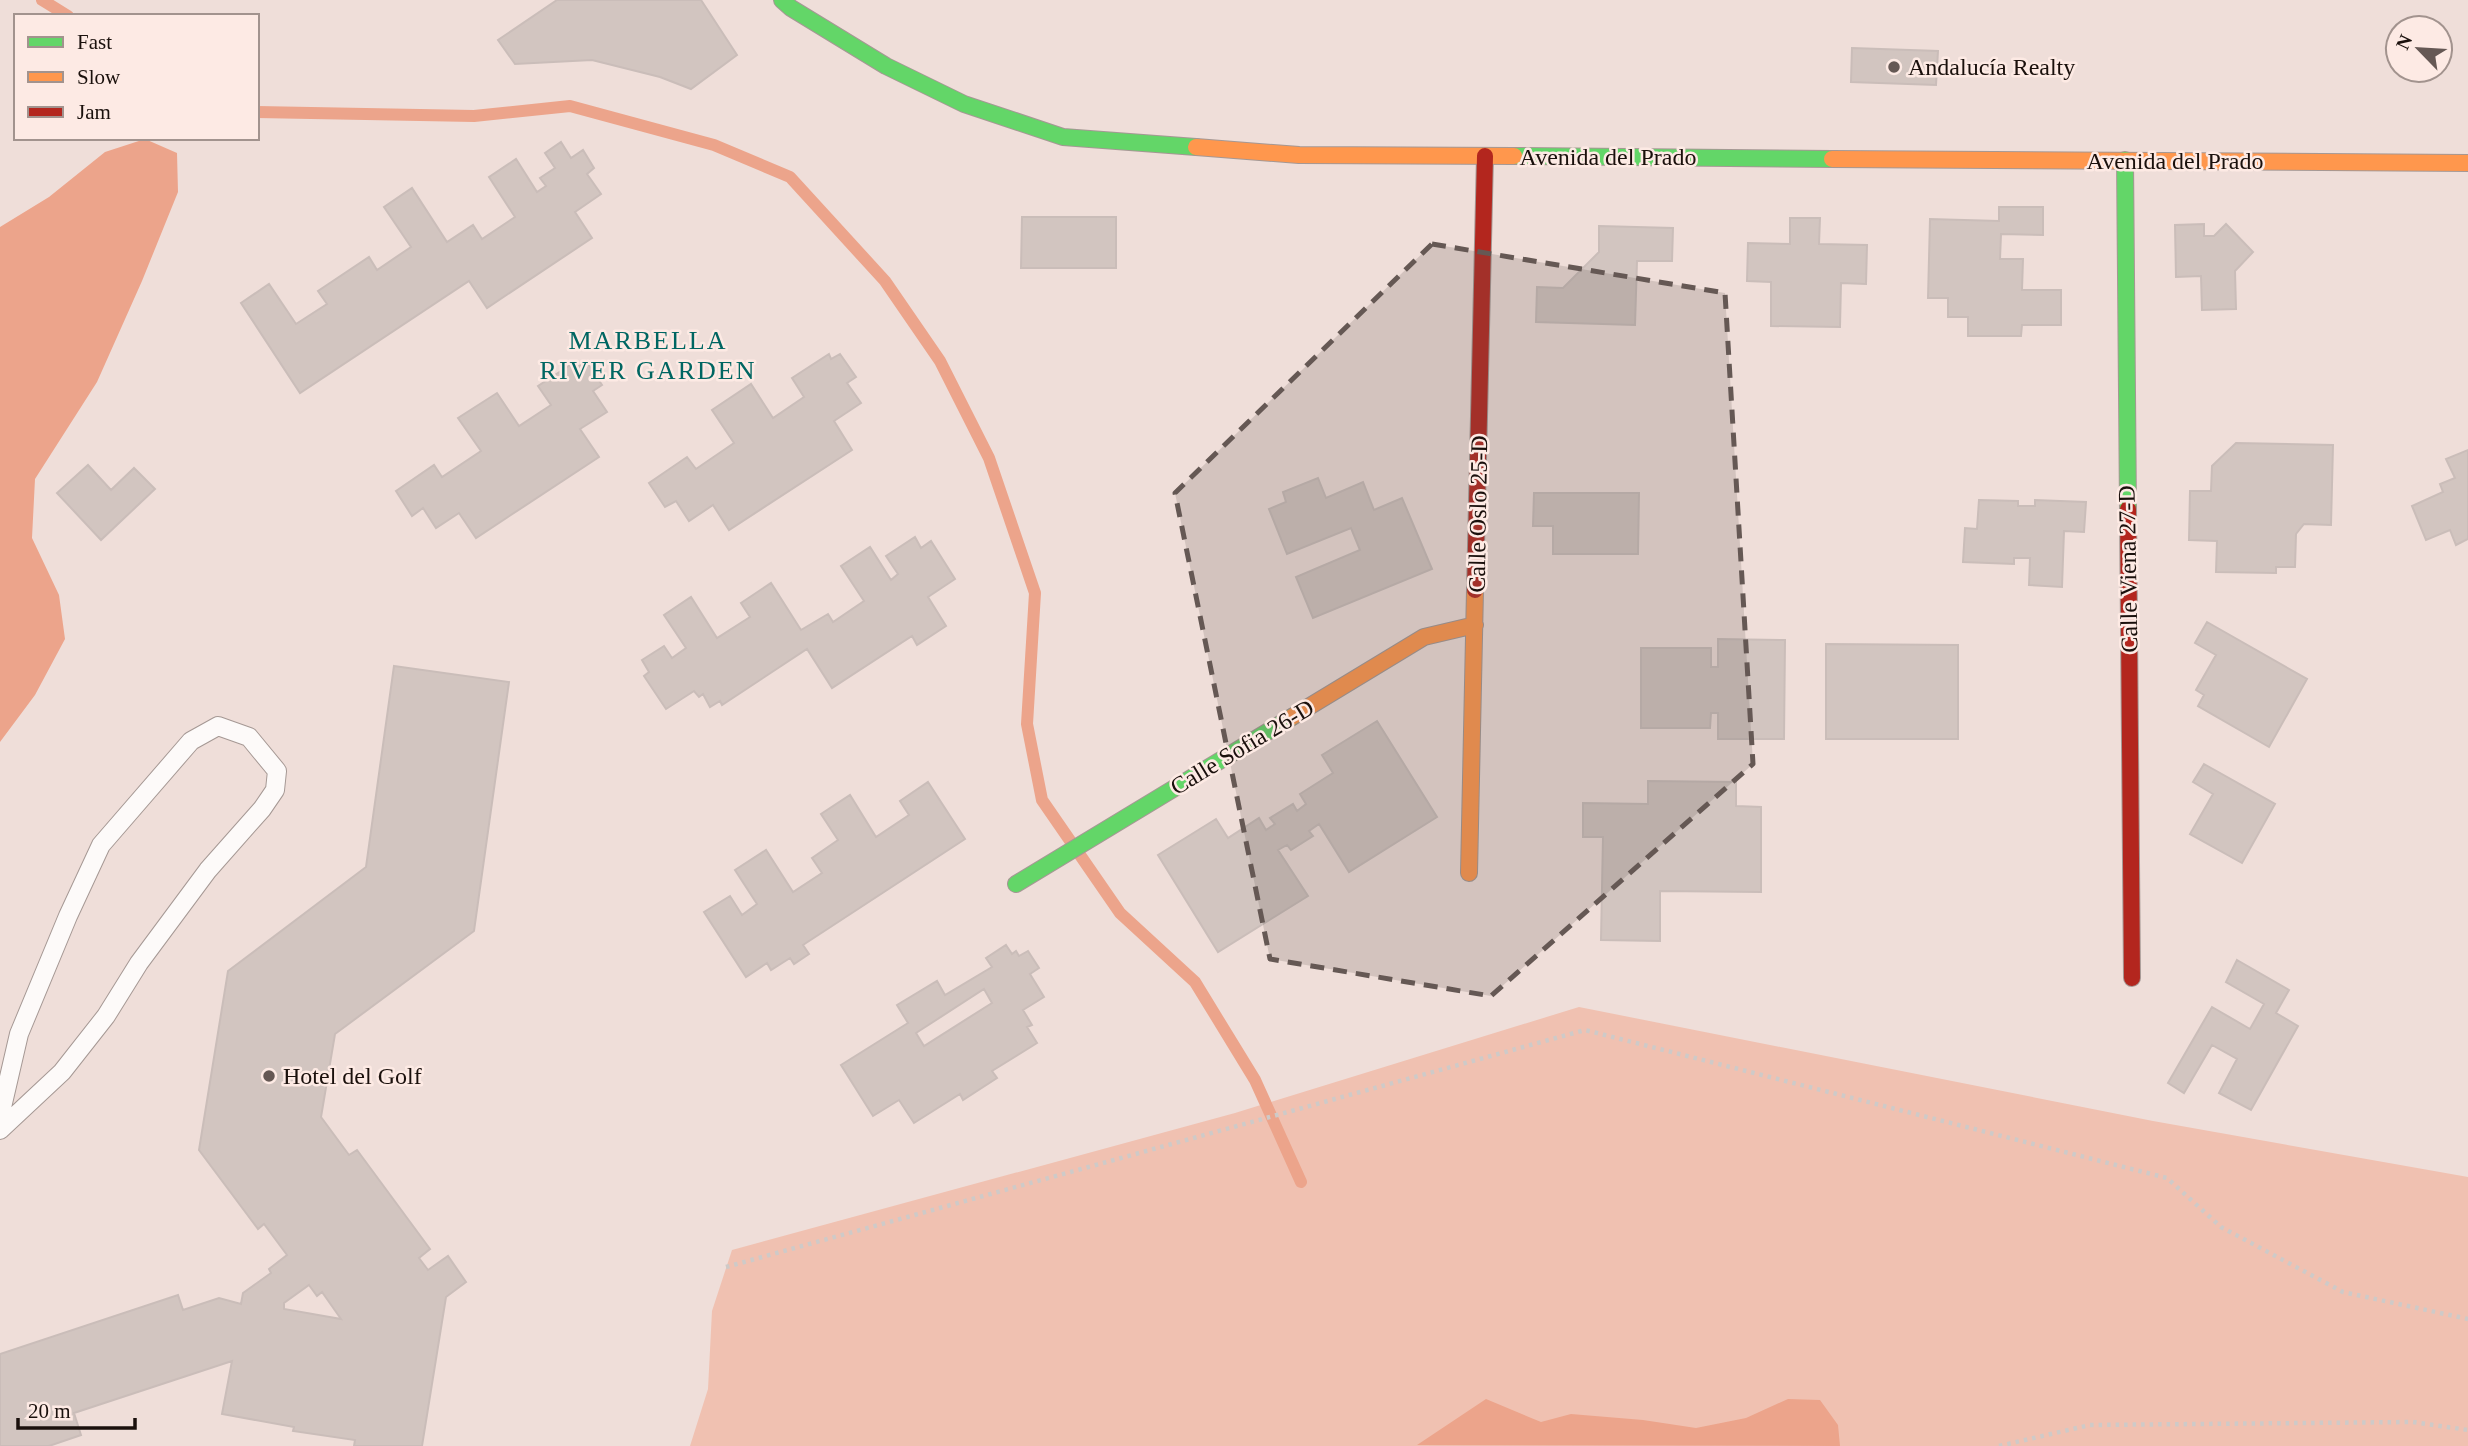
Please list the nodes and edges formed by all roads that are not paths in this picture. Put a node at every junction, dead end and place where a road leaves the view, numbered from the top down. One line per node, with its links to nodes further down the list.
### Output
1 (782, 0): 2 (street, Avenida del Prado)
2 (1485, 156): 3 (street, Avenida del Prado); 5 (street, Calle Oslo 25-D)
3 (2125, 160): 4 (street, Avenida del Prado); 8 (street, Calle Viena 27-D)
4 (2468, 163)
5 (1475, 625): 6 (street, Calle Oslo 25-D); 7 (street, Calle Sofia 26-D)
6 (1469, 873)
7 (1016, 884)
8 (2132, 978)
9 (0, 1116): 10 (lane)
10 (0, 1130)

